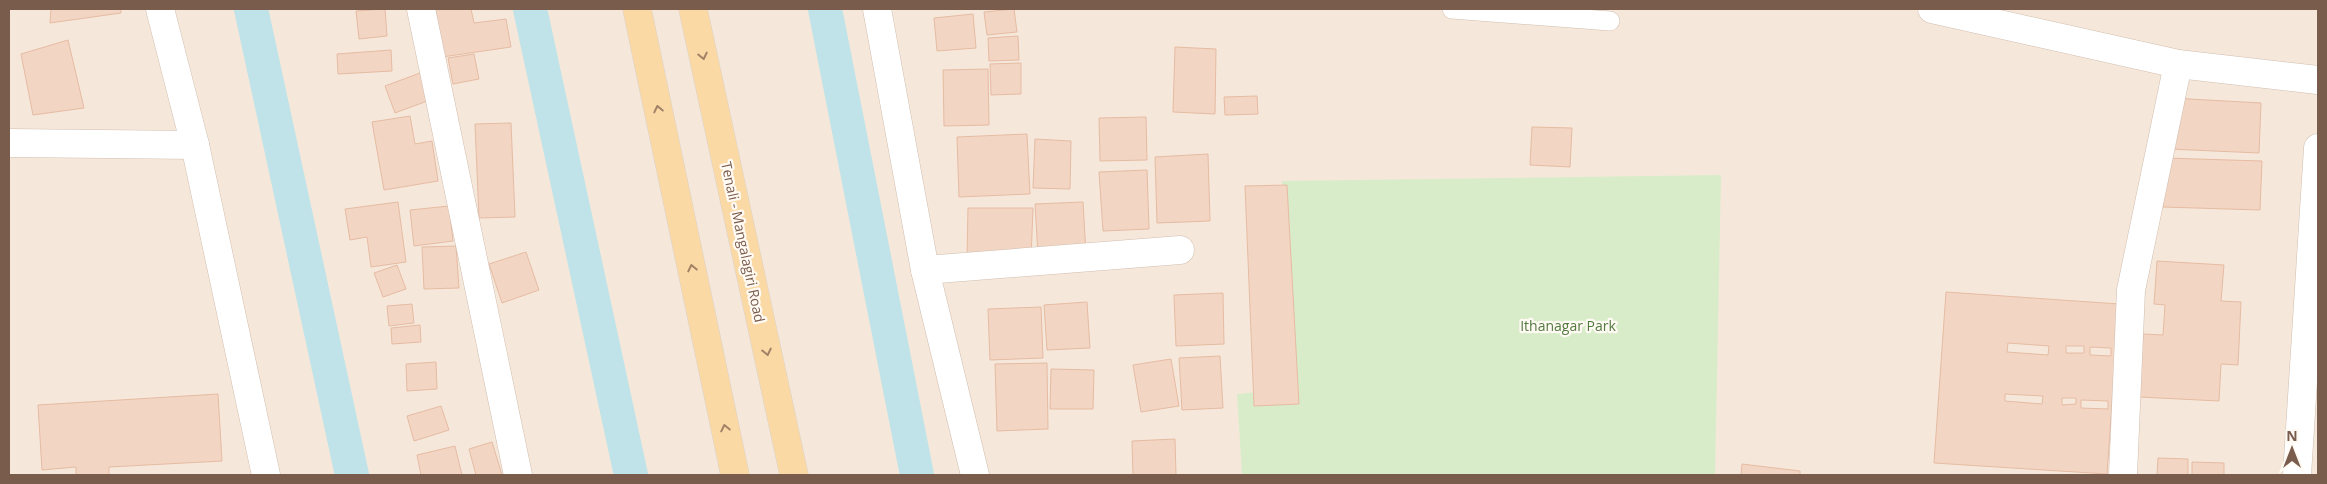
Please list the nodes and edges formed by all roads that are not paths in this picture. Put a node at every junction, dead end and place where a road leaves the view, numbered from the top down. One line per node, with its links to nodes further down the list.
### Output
1 (160, 9): 12 (street)
2 (421, 9): 17 (street)
3 (638, 9): 18 (main road, one-way to 3)
4 (693, 9): 19 (main road, Tenali - Mangalagiri Road, one-way to 19)
5 (877, 9): 15 (street)
6 (1452, 9): 8 (lane)
7 (1932, 9): 9 (street)
8 (1610, 21)
9 (2178, 64): 10 (street); 21 (street)
10 (2318, 80)
11 (9, 143): 12 (street)
12 (195, 145): 16 (street)
13 (2318, 148): 22 (street)
14 (1180, 250): 15 (street)
15 (925, 270): 20 (street)
16 (266, 475)
17 (518, 475)
18 (735, 475)
19 (794, 475)
20 (975, 475)
21 (2123, 475)
22 (2297, 475)

